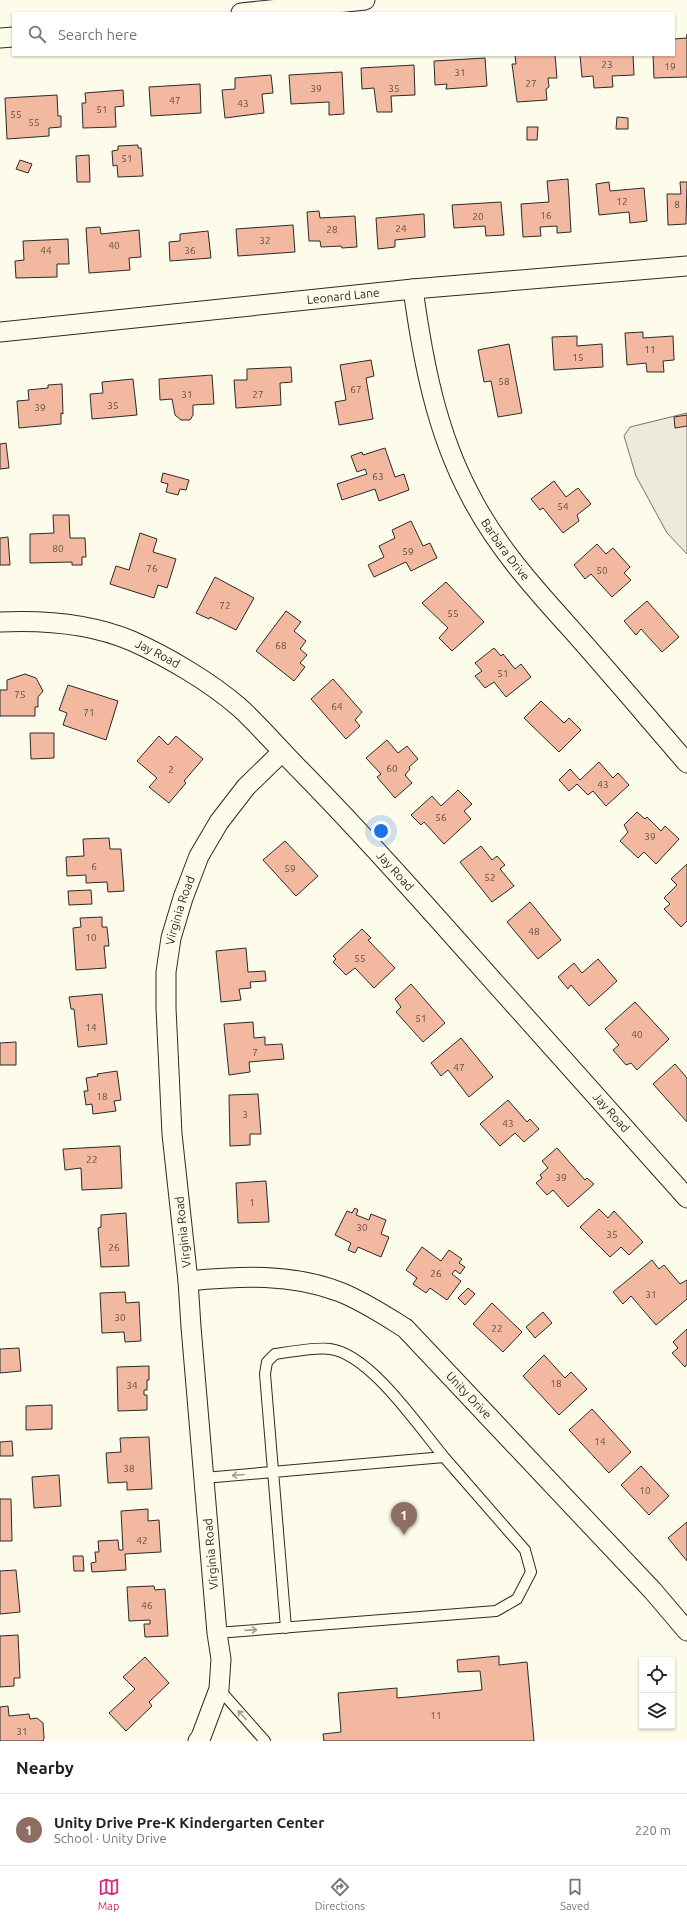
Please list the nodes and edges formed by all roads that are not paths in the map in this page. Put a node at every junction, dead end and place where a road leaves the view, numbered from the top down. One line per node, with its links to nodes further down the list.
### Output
1 (365, 0): 2 (street)
2 (251, 12)
3 (12, 37): 4 (street)
4 (0, 38)
5 (687, 266): 6 (street, Leonard Lane)
6 (413, 289): 7 (street, Leonard Lane); 10 (street, Barbara Drive)
7 (0, 332)
8 (0, 622): 9 (street, Jay Road)
9 (282, 752): 11 (street, Jay Road); 12 (street, Virginia Road)
10 (687, 763)
11 (687, 1198)
12 (188, 1281): 15 (street, Virginia Road); 17 (street, Unity Drive)
13 (444, 1457): 14 (lane); 14 (lane); 16 (lane)
14 (272, 1472): 15 (lane, one-way to 15); 16 (lane)
15 (204, 1478): 18 (street, Virginia Road)
16 (286, 1628): 18 (lane, one-way to 16)
17 (687, 1631)
18 (217, 1633): 19 (street, Virginia Road)
19 (219, 1689): 20 (street, Virginia Road); 21 (lane, one-way to 19)
20 (198, 1741)
21 (265, 1741)

